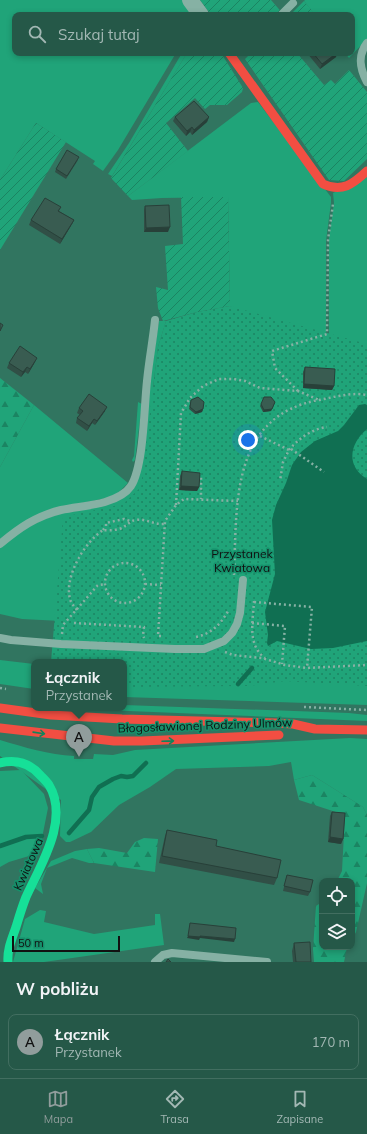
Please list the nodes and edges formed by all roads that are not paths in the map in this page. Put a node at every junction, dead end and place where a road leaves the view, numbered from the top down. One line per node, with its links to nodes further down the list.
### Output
1 (190, 0): 3 (street)
2 (293, 3): 4 (lane)
3 (199, 12)
4 (284, 12)
5 (367, 43): 7 (lane)
6 (231, 57): 8 (main road)
7 (367, 82)
8 (367, 171)
9 (155, 320): 10 (lane)
10 (0, 544)
11 (243, 580): 12 (lane)
12 (0, 638)
13 (0, 708): 15 (main road, Błogosławionej Rodziny Ulmów)
14 (0, 728): 15 (main road, Błogosławionej Rodziny Ulmów, one-way to 15)
15 (315, 729): 16 (main road, Błogosławionej Rodziny Ulmów)
16 (367, 730)
17 (0, 763): 18 (main road, Kwiatowa)
18 (8, 962)
19 (155, 962): 20 (lane)
20 (267, 962)

